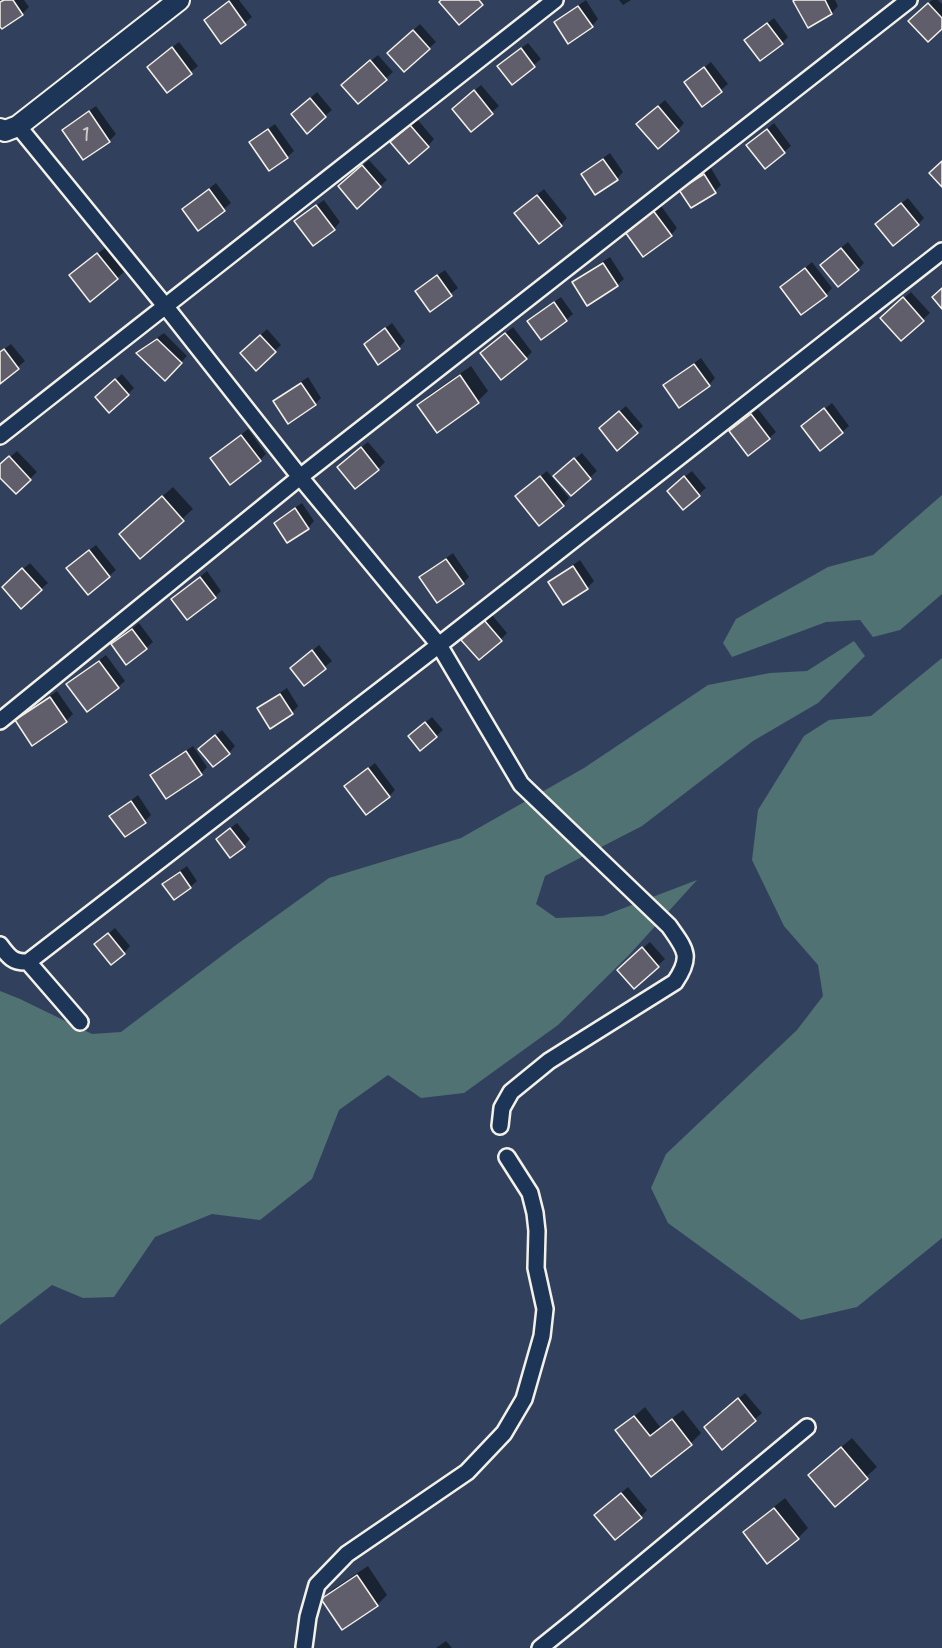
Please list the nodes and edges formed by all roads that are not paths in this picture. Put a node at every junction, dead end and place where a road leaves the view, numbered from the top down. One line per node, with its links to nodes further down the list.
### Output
1 (555, 0): 6 (street)
2 (909, 0): 8 (street)
3 (177, 1): 4 (street)
4 (9, 128): 6 (street)
5 (942, 251): 9 (street)
6 (166, 307): 7 (street); 8 (street)
7 (0, 436)
8 (300, 477): 9 (street); 10 (street)
9 (439, 645): 12 (street); 14 (street)
10 (0, 721)
11 (0, 945): 12 (street)
12 (28, 962): 13 (street)
13 (80, 1022)
14 (500, 1126)
15 (507, 1157): 17 (street)
16 (807, 1427): 18 (street)
17 (304, 1648)
18 (540, 1648)

